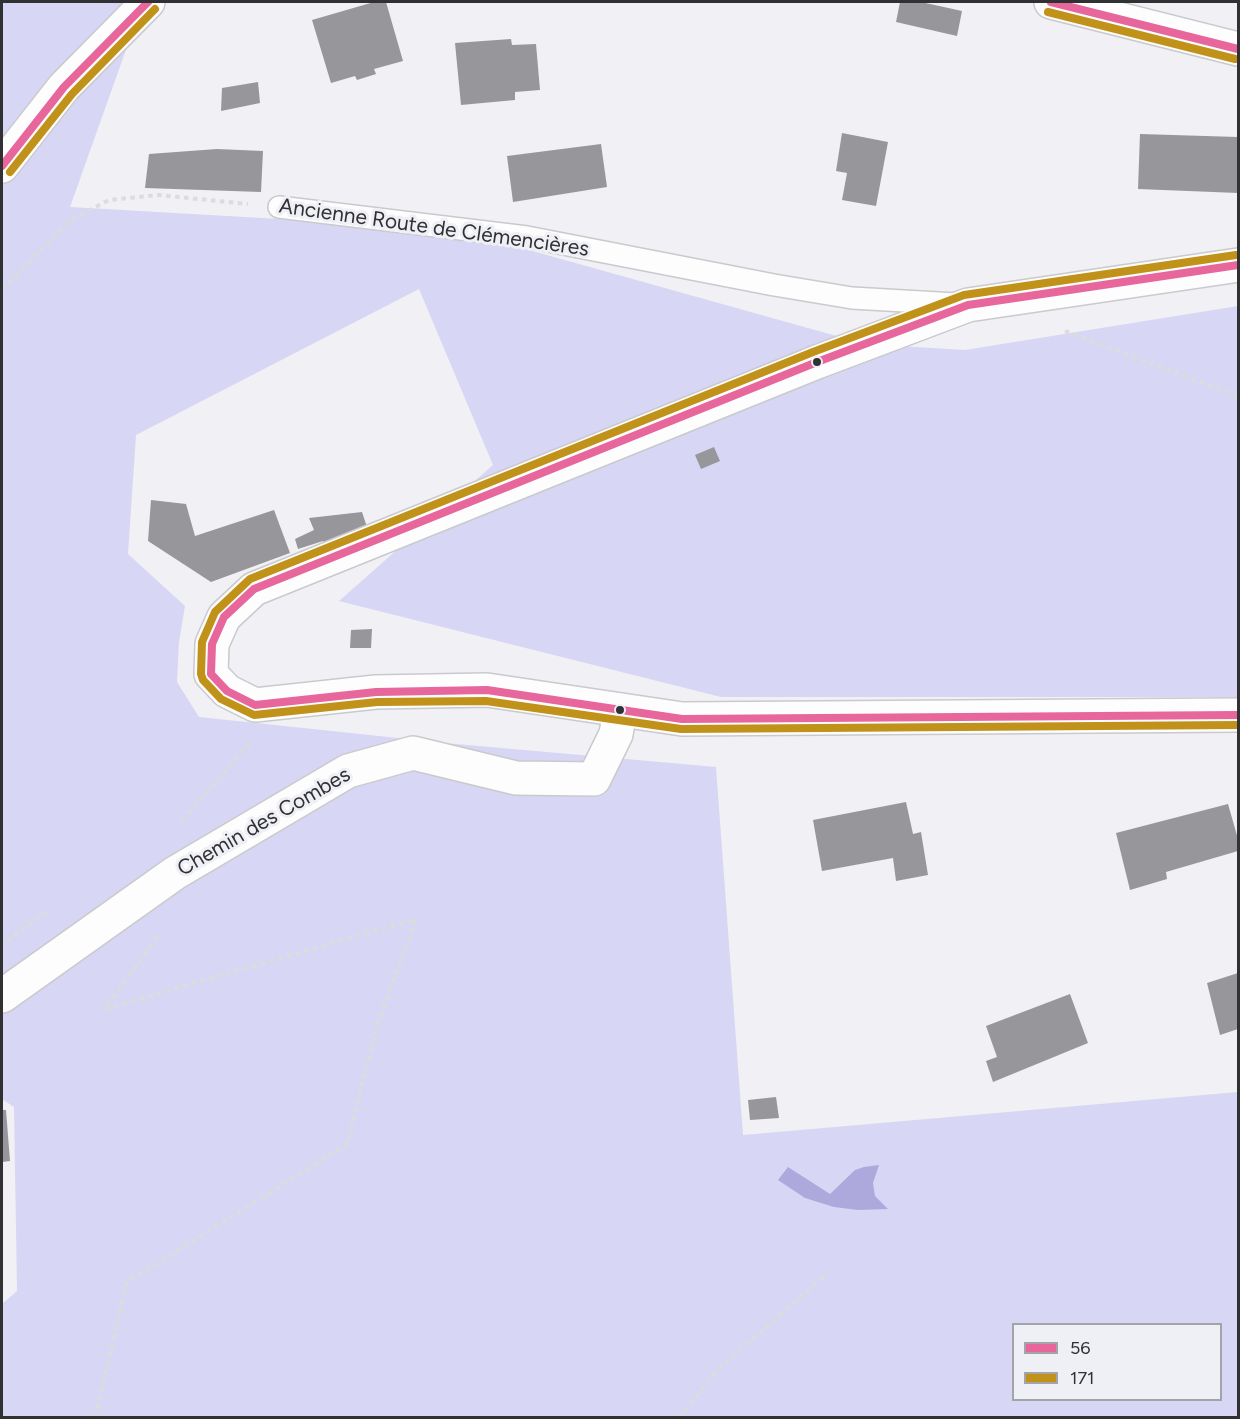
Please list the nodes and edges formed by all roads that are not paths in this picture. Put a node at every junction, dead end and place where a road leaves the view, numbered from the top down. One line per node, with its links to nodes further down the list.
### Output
1 (148, 2): 4 (street)
2 (1051, 2): 3 (street)
3 (1239, 48)
4 (2, 166)
5 (279, 207): 7 (lane, Ancienne Route de Clémencières)
6 (1239, 266): 7 (street)
7 (968, 305): 8 (street)
8 (620, 710): 9 (street); 10 (street, Chemin des Combes)
9 (1239, 716)
10 (2, 996)

